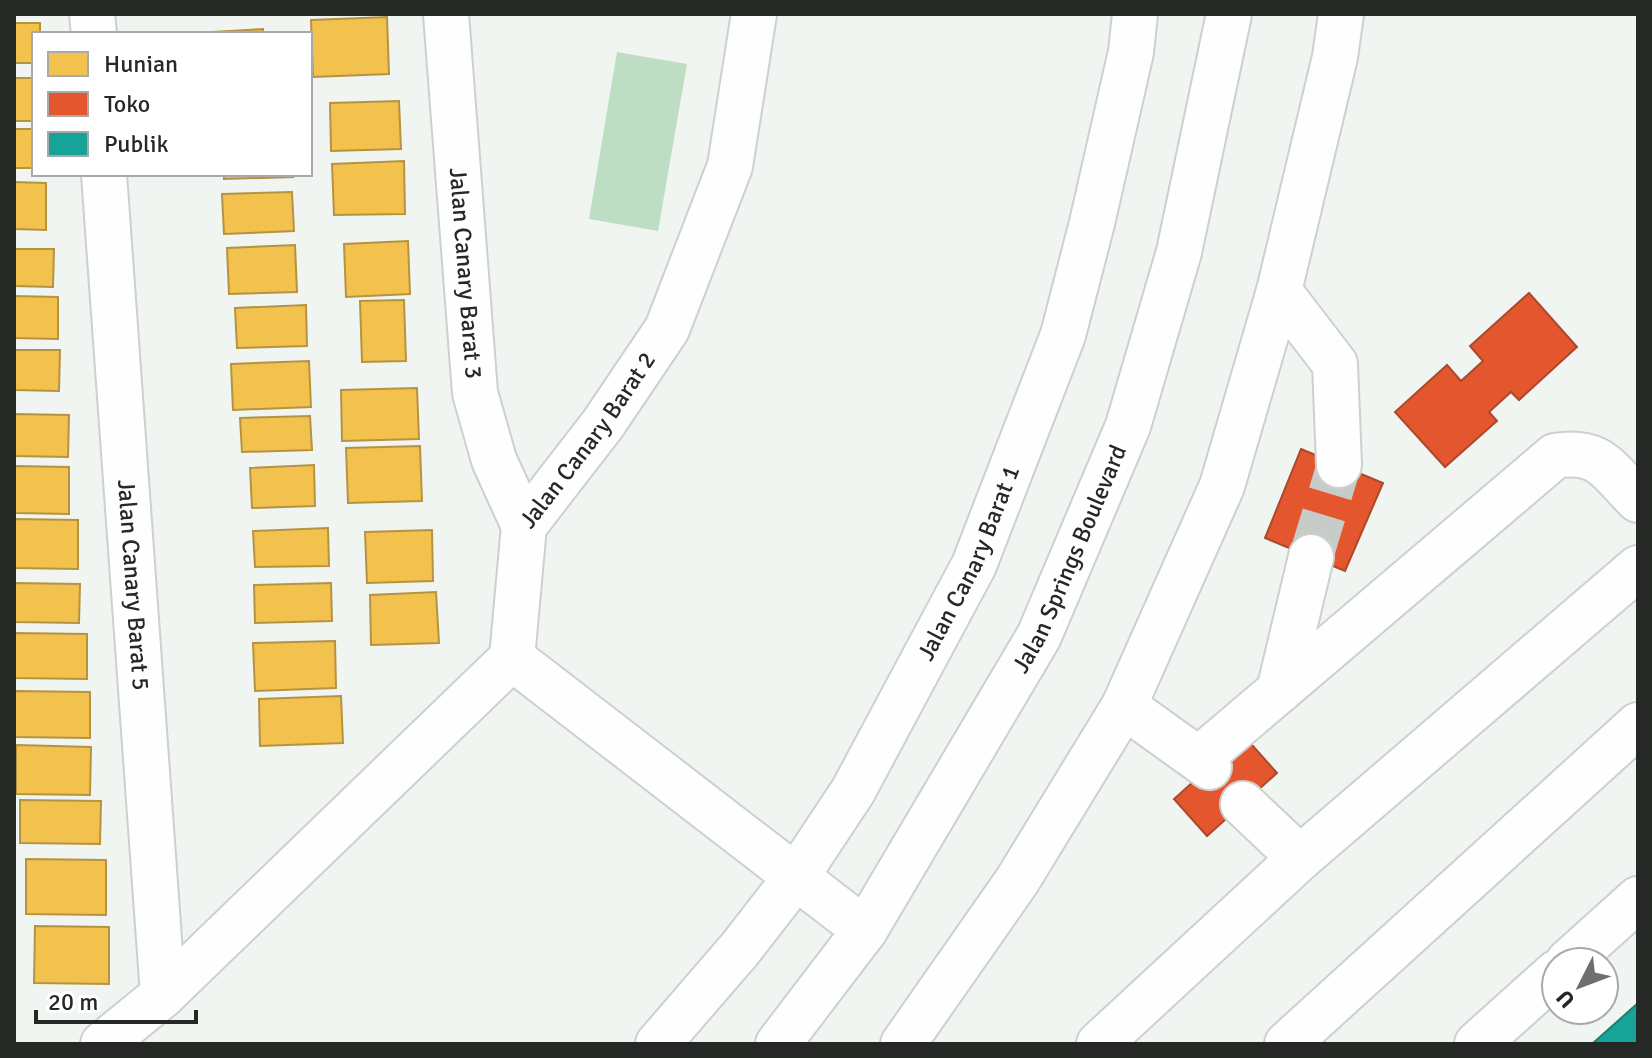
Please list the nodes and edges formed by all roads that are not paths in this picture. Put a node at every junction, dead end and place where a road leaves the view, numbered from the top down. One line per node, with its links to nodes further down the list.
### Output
1 (446, 14): 10 (street, Jalan Canary Barat 3)
2 (754, 14): 10 (street, Jalan Canary Barat 2)
3 (1135, 14): 19 (street, Jalan Canary Barat 1)
4 (1229, 14): 21 (street, Jalan Springs Boulevard)
5 (1341, 14): 7 (street)
6 (104, 176): 24 (street, Jalan Canary Barat 5)
7 (1279, 291): 8 (street); 15 (street)
8 (1339, 465)
9 (1638, 500): 14 (street)
10 (524, 526): 13 (street, Jalan Canary Barat 2)
11 (1311, 557): 14 (street)
12 (1638, 568): 18 (street)
13 (512, 658): 19 (street); 24 (street)
14 (1279, 691): 15 (street)
15 (1124, 706): 28 (street)
16 (1638, 725): 30 (street)
17 (1243, 804): 18 (street)
18 (1300, 858): 29 (street)
19 (796, 877): 21 (street); 26 (street, Jalan Canary Barat 1)
20 (1638, 899): 22 (street)
21 (865, 930): 27 (street, Jalan Springs Boulevard)
22 (1586, 946)
23 (1540, 987): 31 (street)
24 (163, 995): 25 (street)
25 (103, 1044)
26 (658, 1044)
27 (778, 1044)
28 (903, 1044)
29 (1099, 1044)
30 (1287, 1044)
31 (1477, 1044)

